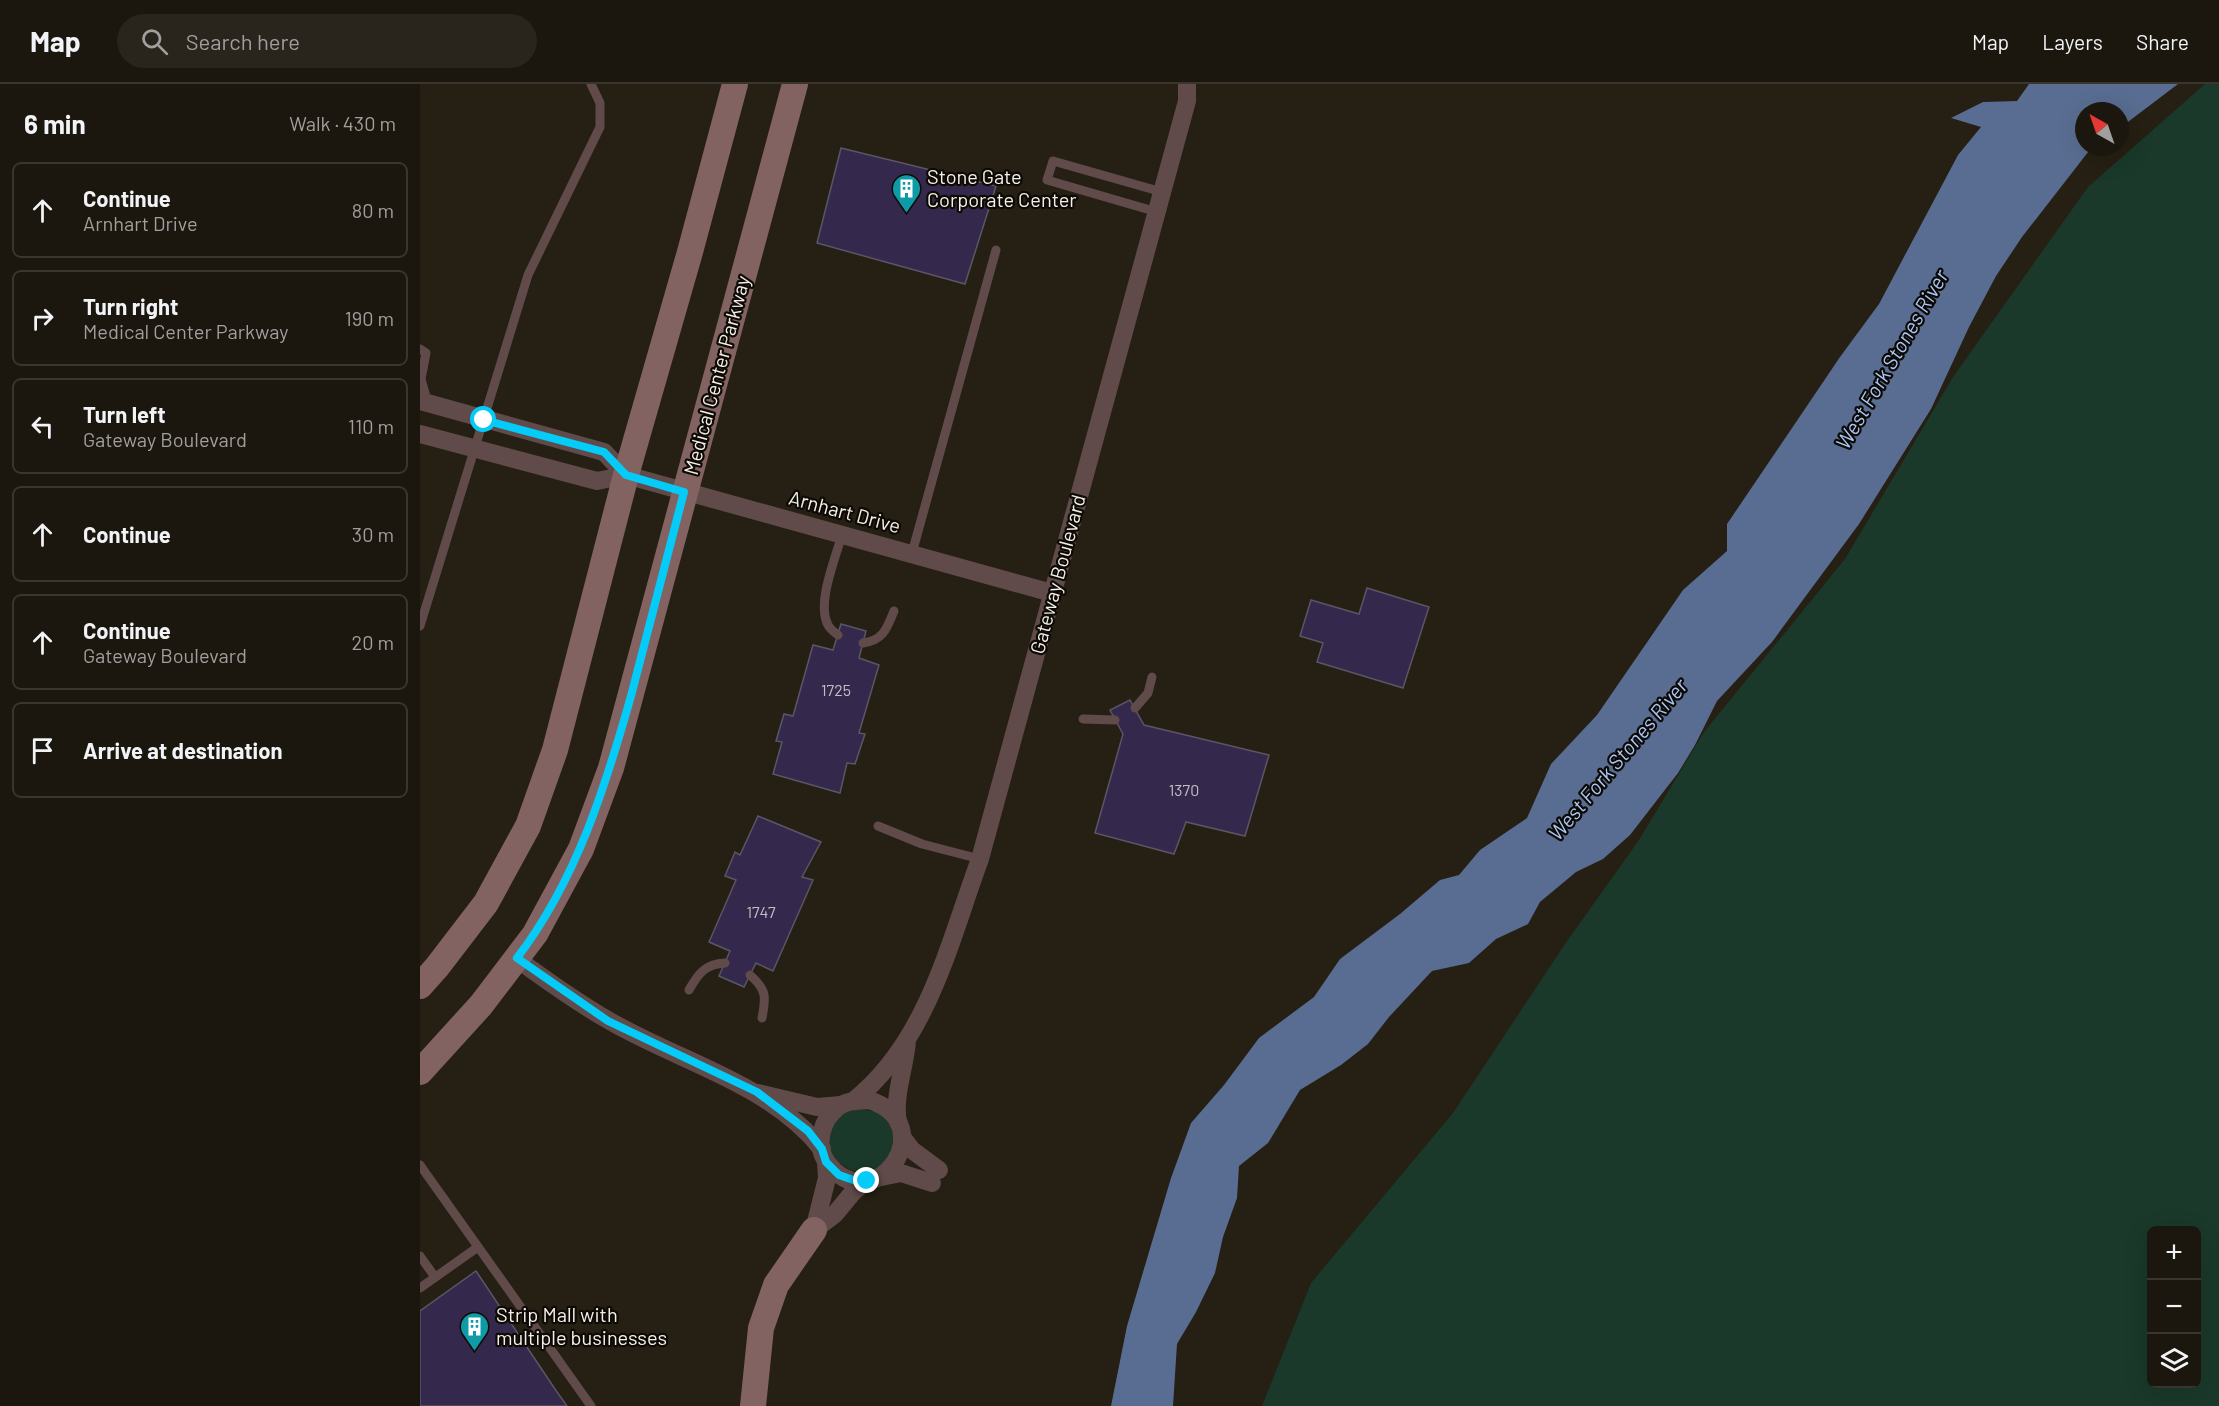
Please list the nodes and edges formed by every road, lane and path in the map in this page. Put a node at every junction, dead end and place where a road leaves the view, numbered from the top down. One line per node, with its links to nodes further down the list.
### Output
1 (591, 84): 11 (lane)
2 (735, 84): 14 (main road)
3 (795, 84): 15 (main road, Medical Center Parkway)
4 (1200, 84): 5 (street, Gateway Boulevard)
5 (1187, 92): 6 (street, Gateway Boulevard)
6 (1162, 192): 7 (street, Gateway Boulevard); 7 (lane)
7 (1157, 212): 18 (street, Gateway Boulevard)
8 (996, 250): 17 (lane)
9 (423, 351): 10 (lane)
10 (424, 403): 11 (street, Arnhart Drive)
11 (484, 420): 13 (lane); 14 (street, Arnhart Drive)
12 (420, 434): 13 (street, Arnhart Drive)
13 (476, 450): 14 (street, Arnhart Drive); 20 (lane)
14 (626, 475): 15 (street, Arnhart Drive); 32 (main road)
15 (684, 492): 16 (street, Arnhart Drive); 29 (main road, Medical Center Parkway)
16 (842, 534): 17 (street, Arnhart Drive); 21 (lane)
17 (912, 553): 18 (street, Arnhart Drive)
18 (1052, 593): 28 (street, Gateway Boulevard)
19 (894, 611): 22 (lane)
20 (420, 626)
21 (838, 635)
22 (863, 643)
23 (1152, 677): 24 (lane)
24 (1135, 708)
25 (1083, 719): 26 (lane)
26 (1115, 720)
27 (878, 826): 28 (lane)
28 (980, 859): 35 (street, Gateway Boulevard)
29 (517, 958): 36 (main road, Medical Center Parkway); 37 (street)
30 (725, 963): 33 (lane)
31 (750, 975): 34 (lane)
32 (420, 986)
33 (688, 990)
34 (762, 1018)
35 (907, 1041): 38 (street); 39 (street)
36 (420, 1071)
37 (757, 1092): 38 (street); 40 (street)
38 (847, 1103): 39 (street); 40 (street)
39 (900, 1130): 42 (street); 42 (street)
40 (824, 1155): 42 (street); 43 (street)
41 (420, 1166): 44 (lane)
42 (874, 1179): 43 (street)
43 (814, 1230): 49 (main road)
44 (478, 1247): 46 (lane); 48 (lane)
45 (420, 1256): 46 (lane)
46 (435, 1277): 47 (lane)
47 (420, 1288)
48 (591, 1406)
49 (753, 1406)

